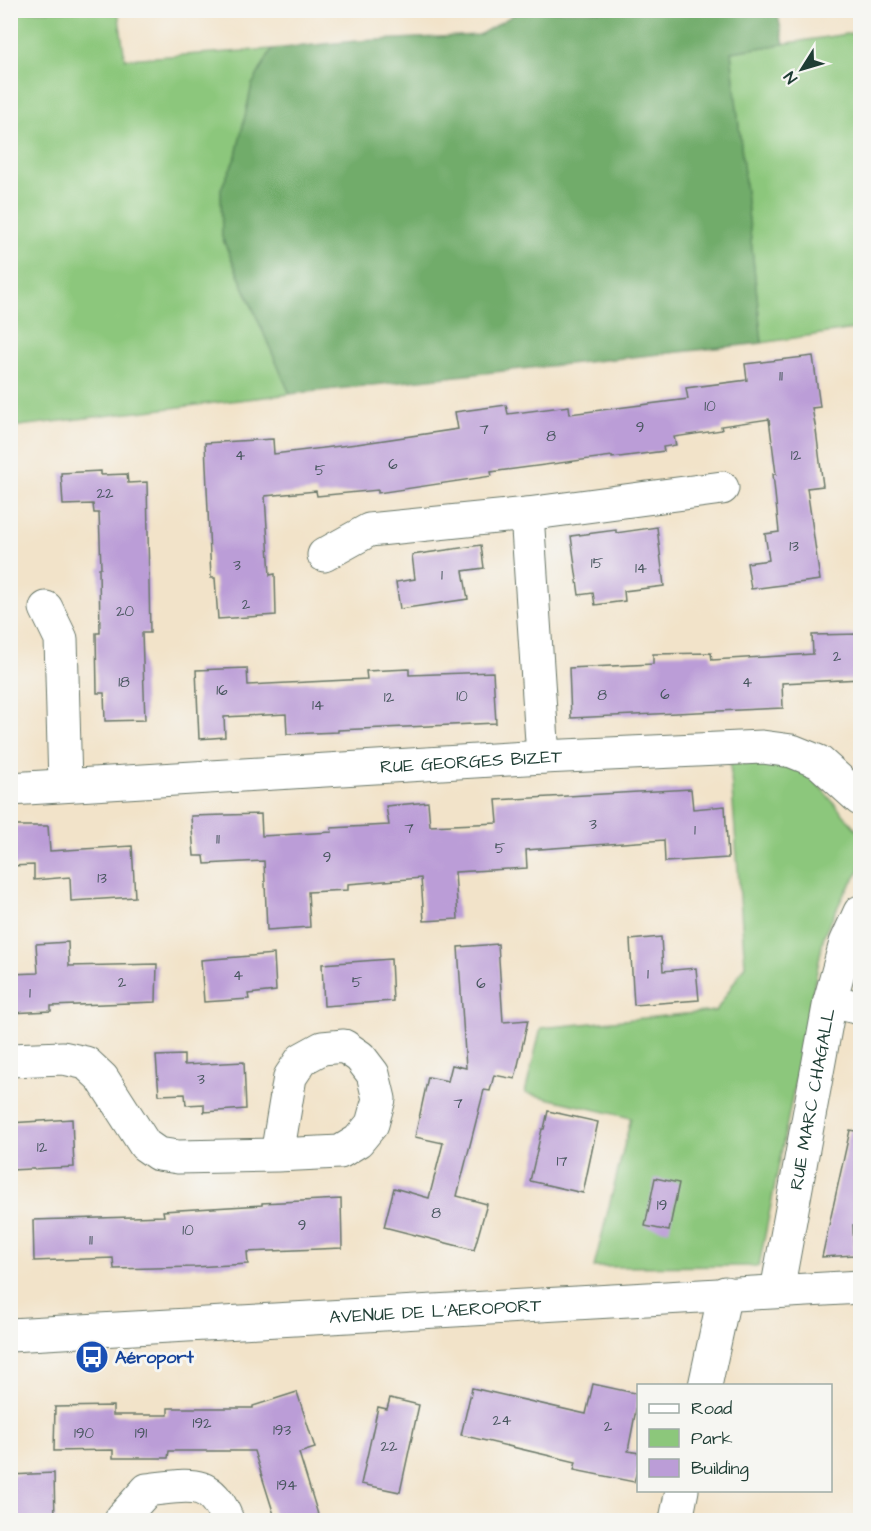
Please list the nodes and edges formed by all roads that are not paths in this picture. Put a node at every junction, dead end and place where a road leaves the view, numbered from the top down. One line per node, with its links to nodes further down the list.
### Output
1 (722, 488): 2 (street)
2 (527, 514): 3 (street); 5 (street)
3 (324, 555)
4 (46, 608): 6 (street)
5 (543, 757): 6 (street, RUE GEORGES BIZET); 8 (street, RUE GEORGES BIZET)
6 (65, 784): 7 (street, RUE GEORGES BIZET)
7 (10, 789)
8 (861, 799)
9 (861, 912): 10 (street, RUE MARC CHAGALL)
10 (845, 1004): 14 (street, RUE MARC CHAGALL)
11 (10, 1060): 12 (street)
12 (277, 1155)
13 (861, 1287): 14 (street, AVENUE DE L'AEROPORT)
14 (777, 1291): 15 (street, AVENUE DE L'AEROPORT)
15 (725, 1293): 16 (street, AVENUE DE L'AEROPORT); 17 (street)
16 (10, 1335)
17 (705, 1384)
18 (682, 1492): 21 (street)
19 (122, 1518): 20 (street)
20 (227, 1521)
21 (676, 1521)

